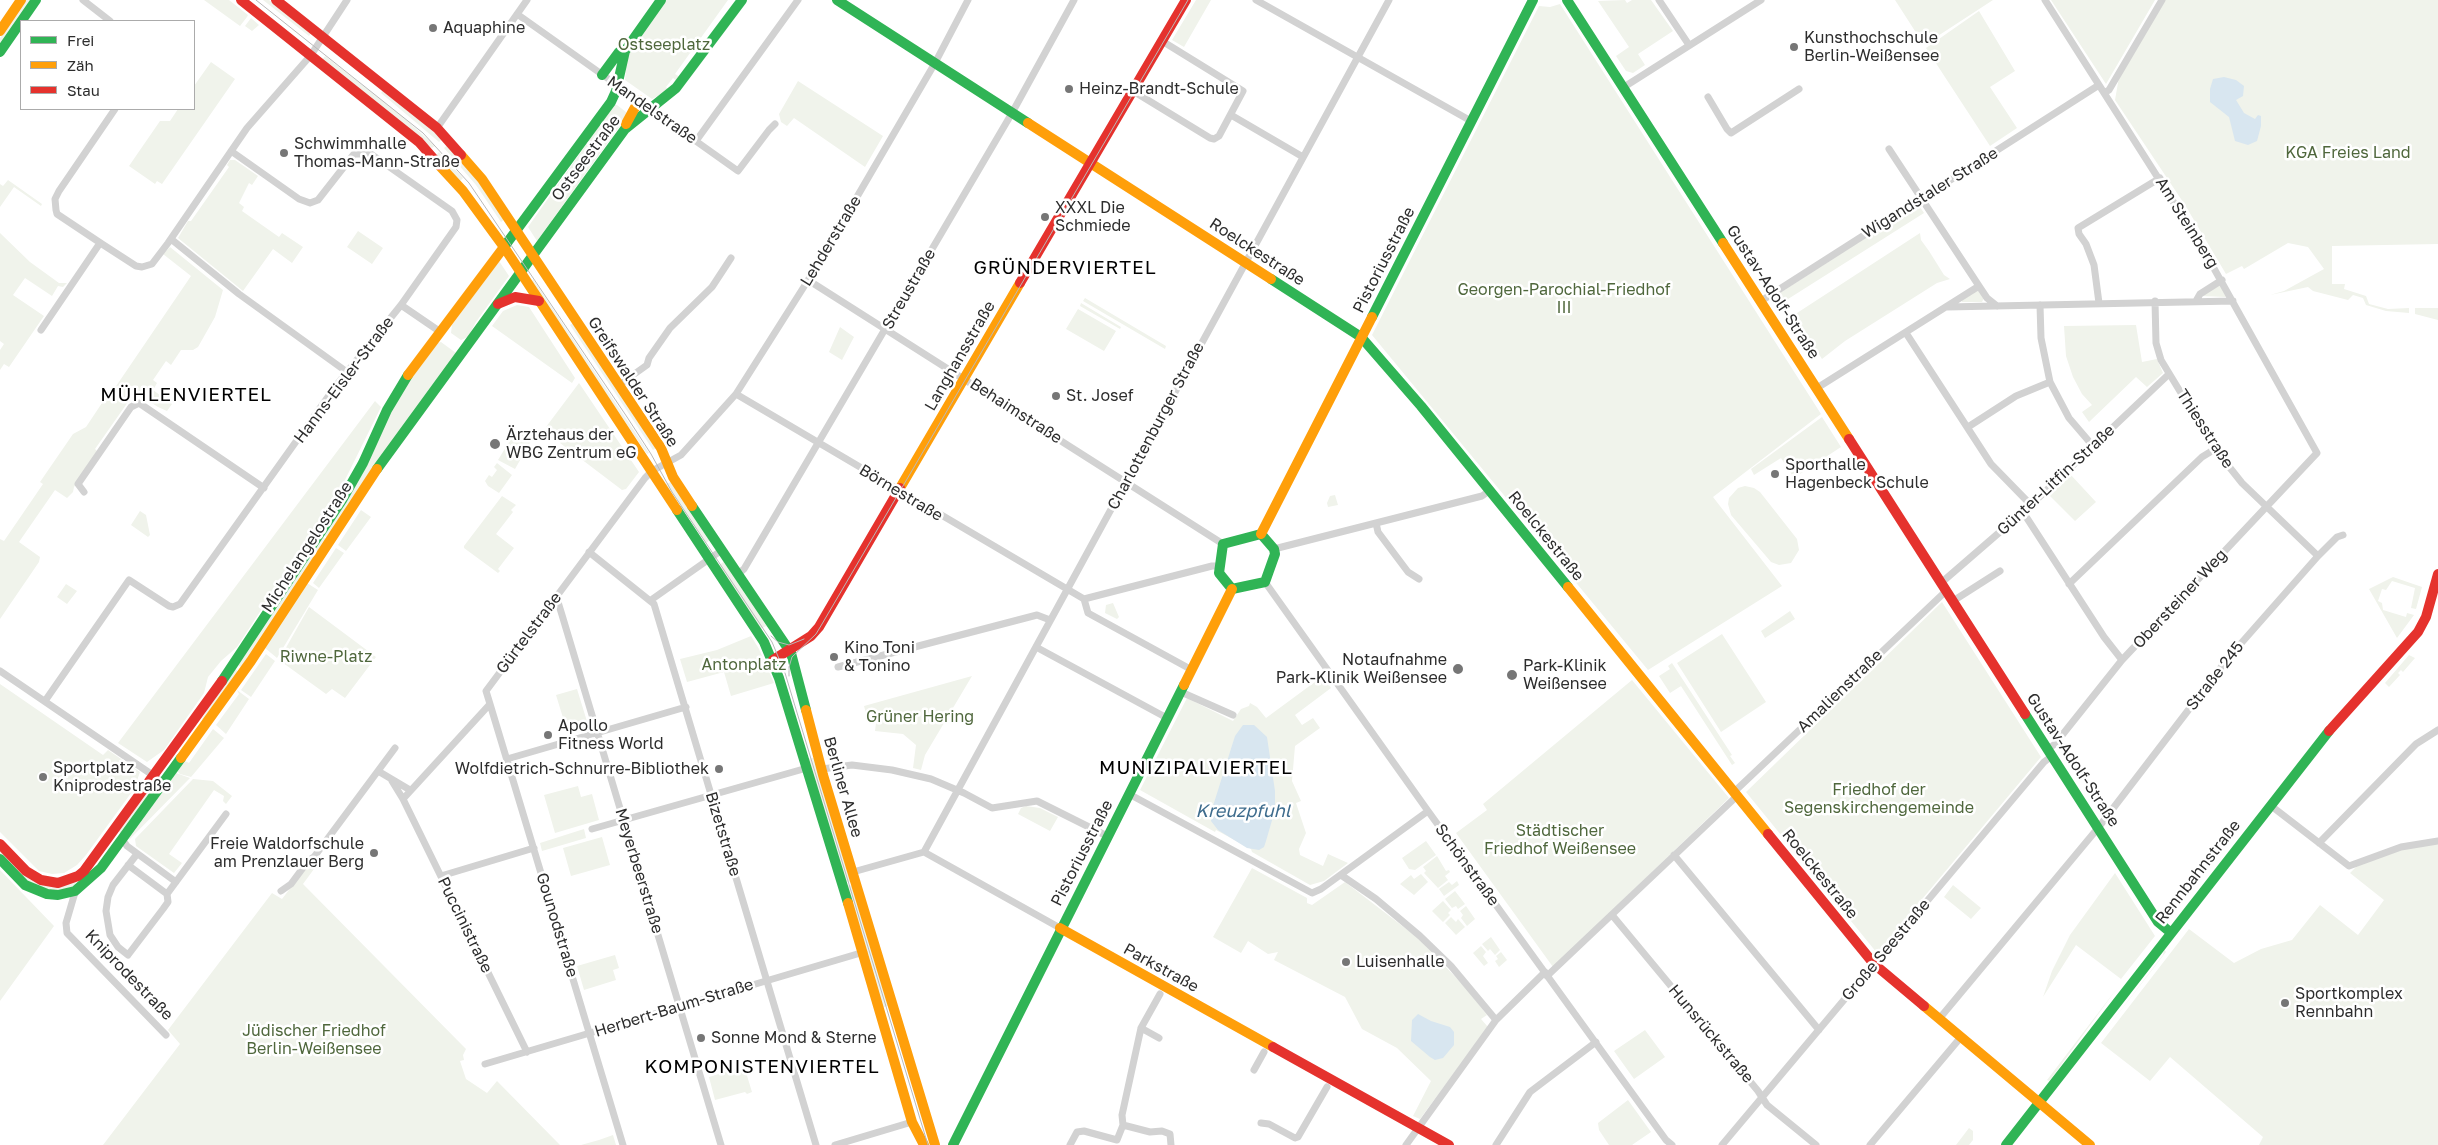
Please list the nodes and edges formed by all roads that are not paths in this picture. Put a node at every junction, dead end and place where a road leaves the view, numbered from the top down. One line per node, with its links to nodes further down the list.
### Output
1 (21, 0): 27 (main road)
2 (36, 0): 24 (main road)
3 (83, 0): 25 (street)
4 (242, 0): 33 (main road, Greifswalder Straße)
5 (276, 0): 28 (main road, Greifswalder Straße)
6 (347, 0): 28 (street)
7 (527, 0): 23 (street)
8 (661, 0): 31 (main road, Ostseestraße)
9 (742, 0): 45 (main road, Ostseestraße)
10 (798, 0): 53 (street)
11 (968, 0): 35 (street, Lehderstraße)
12 (1074, 0): 47 (street, Streustraße)
13 (1186, 0): 29 (main road, Langhansstraße)
14 (1256, 0): 34 (street)
15 (1389, 0): 34 (street, Charlottenburger Straße)
16 (1533, 0): 49 (main road, Pistoriusstraße)
17 (1567, 0): 39 (main road, Gustav-Adolf-Straße)
18 (1660, 0): 30 (street)
19 (1761, 0): 30 (street)
20 (2045, 0): 37 (street, Am Steinberg)
21 (2162, 0): 42 (street)
22 (841, 1): 35 (main road, Roelckestraße)
23 (517, 14): 36 (street, Mandelstraße); 51 (street)
24 (22, 20)
25 (109, 20)
26 (20, 23): 32 (main road)
27 (0, 31)
28 (324, 37): 33 (street); 51 (main road, Greifswalder Straße)
29 (1162, 41): 41 (main road, Langhansstraße); 48 (street)
30 (1689, 45): 39 (street)
31 (625, 51): 36 (main road); 38 (main road, Ostseestraße)
32 (0, 52)
33 (311, 55): 55 (street); 63 (main road, Greifswalder Straße)
34 (1358, 57): 49 (street); 56 (street, Charlottenburger Straße)
35 (935, 63): 47 (main road, Roelckestraße); 68 (street, Lehderstraße)
36 (602, 75): 38 (street, Mandelstraße)
37 (2100, 85): 42 (street, Am Steinberg); 59 (street, Wigandstaler Straße)
38 (617, 86): 44 (street, Mandelstraße); 60 (main road, Ostseestraße)
39 (1624, 87): 72 (main road, Gustav-Adolf-Straße)
40 (1799, 90): 43 (street)
41 (1133, 91): 48 (street); 57 (main road, Langhansstraße)
42 (2104, 93): 58 (street, Am Steinberg)
43 (1708, 97)
44 (639, 100): 45 (street, Mandelstraße); 52 (main road)
45 (651, 108): 52 (main road, Ostseestraße); 53 (street, Mandelstraße)
46 (114, 110): 62 (street)
47 (1012, 113): 57 (main road, Roelckestraße); 82 (street, Streustraße)
48 (1231, 115): 56 (street)
49 (1472, 121): 86 (main road, Pistoriusstraße)
50 (775, 124): 53 (street, Mandelstraße)
51 (437, 128): 60 (main road, Greifswalder Straße)
52 (625, 129): 64 (main road, Ostseestraße)
53 (696, 141)
54 (1889, 149): 59 (street)
55 (231, 151): 61 (street); 78 (street, Hanns-Eisler-Straße)
56 (1303, 157): 66 (street, Charlottenburger Straße)
57 (1091, 164): 66 (main road, Roelckestraße); 89 (main road, Langhansstraße)
58 (2160, 178): 69 (street, Am Steinberg); 76 (street)
59 (1922, 199): 70 (street); 72 (street, Wigandstaler Straße)
60 (516, 230): 63 (main road, Ostseestraße); 64 (main road, Greifswalder Straße)
61 (170, 239): 62 (street); 87 (street)
62 (100, 243): 83 (street)
63 (504, 247): 67 (main road, Greifswalder Straße); 84 (main road, Michelangelostraße)
64 (532, 256): 67 (main road, Ostseestraße); 91 (main road, Greifswalder Straße)
65 (732, 258): 91 (street)
66 (1245, 262): 86 (main road, Roelckestraße); 101 (street, Charlottenburger Straße)
67 (520, 273): 71 (main road, Greifswalder Straße); 79 (main road, Michelangelostraße)
68 (808, 280): 82 (street, Behaimstraße); 93 (street, Lehderstraße)
69 (2222, 280): 73 (street); 74 (street, Am Steinberg)
70 (1979, 286): 80 (street); 81 (street)
71 (539, 301): 79 (main road); 100 (main road, Greifswalder Straße)
72 (1761, 301): 92 (main road, Gustav-Adolf-Straße)
73 (2196, 301): 74 (street); 75 (street)
74 (2234, 301): 98 (street, Am Steinberg)
75 (2155, 302): 76 (street); 88 (street, Thiesstraße)
76 (2099, 303): 77 (street)
77 (2040, 304): 80 (street); 90 (street)
78 (401, 305): 84 (street); 87 (street, Hanns-Eisler-Straße)
79 (497, 305): 157 (main road, Michelangelostraße)
80 (1997, 306): 81 (street)
81 (1947, 307): 85 (street)
82 (886, 328): 89 (street, Behaimstraße); 95 (street, Streustraße)
83 (41, 330)
84 (439, 332): 155 (main road, Michelangelostraße)
85 (1906, 333): 92 (street); 94 (street)
86 (1361, 338): 103 (main road, Roelckestraße); 110 (main road, Pistoriusstraße)
87 (347, 372): 102 (street, Hanns-Eisler-Straße)
88 (2169, 374): 96 (street, Günter-Litfin-Straße); 97 (street, Thiesstraße)
89 (965, 378): 101 (street, Behaimstraße); 104 (main road, Langhansstraße)
90 (2050, 382): 94 (street); 96 (street)
91 (619, 385): 99 (main road, Greifswalder Straße)
92 (1817, 388): 126 (main road, Gustav-Adolf-Straße)
93 (736, 394): 95 (street, Börnestraße); 99 (street, Lehderstraße)
94 (1968, 427): 106 (street)
95 (818, 444): 104 (street, Börnestraße); 120 (street, Streustraße)
96 (2093, 446): 106 (street, Günter-Litfin-Straße)
97 (2214, 449): 107 (street, Thiesstraße); 124 (street)
98 (2317, 453): 107 (street, Obersteiner Weg)
99 (667, 463): 100 (street, Greifswalder Straße); 114 (main road, Berliner Allee)
100 (652, 471): 115 (street, Gürtelstraße); 117 (main road, Berliner Allee)
101 (1126, 481): 112 (street, Behaimstraße); 128 (street, Charlottenburger Straße)
102 (264, 488): 105 (street); 142 (street, Hanns-Eisler-Straße)
103 (1489, 490): 109 (street); 161 (main road, Roelckestraße)
104 (898, 491): 128 (street, Börnestraße); 135 (main road, Langhansstraße)
105 (84, 492)
106 (2030, 505): 108 (street, Günter-Litfin-Straße)
107 (2265, 507): 116 (street, Thiesstraße); 137 (street, Obersteiner Weg)
108 (2023, 512): 124 (street); 126 (street, Günter-Litfin-Straße)
109 (1376, 523): 113 (street); 122 (street)
110 (1261, 534): 112 (main road); 113 (main road)
111 (2343, 535): 116 (street, Straße 245)
112 (1223, 544): 118 (main road)
113 (1274, 549): 123 (main road)
114 (722, 550): 117 (street); 120 (main road, Berliner Allee)
115 (588, 552): 129 (street, Gürtelstraße); 130 (street)
116 (2318, 556): 168 (street, Straße 245)
117 (709, 558): 130 (street); 136 (main road, Berliner Allee)
118 (1220, 566): 127 (main road); 131 (street)
119 (2000, 571): 132 (street)
120 (738, 574): 135 (main road, Berliner Allee)
121 (2438, 574): 125 (main road)
122 (1419, 580)
123 (1265, 582): 127 (main road); 165 (street, Schönstraße)
124 (2069, 584): 137 (street)
125 (2436, 586): 164 (main road, Rennbahnstraße)
126 (1944, 587): 132 (main road, Gustav-Adolf-Straße); 161 (street, Amalienstraße)
127 (1232, 589): 139 (main road, Pistoriusstraße)
128 (1067, 590): 131 (street, Börnestraße); 133 (street, Charlottenburger Straße)
129 (554, 599): 143 (street, Gürtelstraße); 148 (street, Meyerbeerstraße)
130 (651, 600): 144 (street, Bizetstraße)
131 (1084, 600): 139 (street)
132 (1953, 601): 150 (main road, Gustav-Adolf-Straße)
133 (1050, 620): 134 (street, Charlottenburger Straße); 138 (street)
134 (1036, 647): 146 (street); 159 (street, Charlottenburger Straße)
135 (788, 650): 136 (main road, Langhansstraße); 153 (main road, Berliner Allee)
136 (773, 660): 152 (main road, Berliner Allee)
137 (2122, 660): 150 (street, Obersteiner Weg)
138 (838, 667)
139 (1192, 670): 141 (main road, Pistoriusstraße)
140 (0, 671): 142 (street)
141 (1180, 692): 145 (street); 146 (main road, Pistoriusstraße)
142 (45, 701): 155 (street)
143 (490, 704): 151 (street, Gounodstraße); 158 (street)
144 (686, 707): 148 (street); 162 (street, Bizetstraße)
145 (1233, 715)
146 (1167, 718): 160 (main road, Pistoriusstraße)
147 (2438, 730): 173 (street)
148 (598, 733): 151 (street); 167 (street, Meyerbeerstraße)
149 (395, 748): 154 (street)
150 (2050, 752): 168 (main road, Gustav-Adolf-Straße); 195 (street, Große Seestraße)
151 (507, 759): 175 (street, Gounodstraße)
152 (807, 768): 162 (street); 194 (main road, Berliner Allee)
153 (822, 769): 159 (street); 181 (main road, Berliner Allee)
154 (378, 771): 156 (street); 187 (street)
155 (154, 776): 157 (street); 183 (main road, Michelangelostraße)
156 (392, 781): 158 (street); 163 (street)
157 (164, 783): 171 (main road, Michelangelostraße)
158 (410, 790): 163 (street)
159 (957, 791): 170 (street); 176 (street, Charlottenburger Straße)
160 (1129, 794): 170 (main road, Pistoriusstraße); 182 (street)
161 (1736, 794): 178 (street, Amalienstraße); 195 (main road, Roelckestraße)
162 (712, 796): 167 (street); 197 (street, Bizetstraße)
163 (403, 799): 184 (street, Puccinistraße)
164 (2270, 805): 173 (street); 193 (main road, Rennbahnstraße)
165 (1428, 811): 182 (street); 196 (street, Schönstraße)
166 (226, 814): 185 (street)
167 (624, 821): 169 (street); 199 (street, Meyerbeerstraße)
168 (2098, 828): 193 (main road, Gustav-Adolf-Straße); 200 (street, Straße 245)
169 (592, 830)
170 (1107, 836): 192 (main road, Pistoriusstraße)
171 (122, 839): 177 (street); 186 (main road, Michelangelostraße)
172 (2438, 841): 173 (street)
173 (2319, 843)
174 (0, 844): 183 (main road)
175 (534, 848): 184 (street); 204 (street, Gounodstraße)
176 (924, 852): 181 (street); 192 (street, Parkstraße)
177 (137, 854): 180 (street); 185 (street)
178 (1674, 855): 191 (street, Amalienstraße); 203 (street)
179 (0, 859): 189 (main road)
180 (128, 865): 188 (street); 188 (street)
181 (853, 872): 226 (main road, Berliner Allee)
182 (1341, 875): 201 (street)
183 (78, 876): 186 (street, Kniprodestraße)
184 (441, 876): 209 (street, Puccinistraße)
185 (176, 882): 188 (street)
186 (75, 891): 189 (main road); 190 (street, Kniprodestraße)
187 (281, 891)
188 (167, 894)
189 (58, 895): 190 (street)
190 (70, 908): 205 (street, Kniprodestraße)
191 (1612, 915): 196 (street, Amalienstraße); 214 (street, Hunsrückstraße)
192 (1060, 928): 219 (main road, Parkstraße); 220 (main road, Pistoriusstraße)
193 (2170, 932): 215 (main road, Rennbahnstraße)
194 (864, 952): 197 (street, Herbert-Baum-Straße); 216 (main road, Berliner Allee)
195 (1874, 964): 200 (main road, Roelckestraße); 203 (street, Große Seestraße)
196 (1546, 974): 201 (street, Amalienstraße); 208 (street, Schönstraße)
197 (767, 981): 199 (street, Herbert-Baum-Straße); 223 (street, Bizetstraße)
198 (1160, 994): 202 (street)
199 (679, 1006): 204 (street, Herbert-Baum-Straße); 222 (street, Meyerbeerstraße)
200 (1939, 1019): 206 (main road, Roelckestraße)
201 (1496, 1020): 219 (street, Amalienstraße)
202 (1141, 1028): 207 (street); 218 (street)
203 (1819, 1030): 214 (street, Große Seestraße)
204 (589, 1033): 209 (street, Herbert-Baum-Straße); 221 (street, Gounodstraße)
205 (166, 1035)
206 (1961, 1037): 215 (main road, Roelckestraße); 237 (street)
207 (1159, 1038)
208 (1596, 1042): 233 (street); 234 (street, Schönstraße)
209 (527, 1052): 211 (street, Herbert-Baum-Straße)
210 (1264, 1052): 212 (street)
211 (485, 1064)
212 (1254, 1070)
213 (1327, 1087): 217 (street)
214 (1762, 1097): 235 (street, Große Seestraße); 236 (street, Hunsrückstraße)
215 (2039, 1102): 238 (main road, Rennbahnstraße); 239 (main road, Roelckestraße)
216 (912, 1122): 224 (street); 225 (main road, Berliner Allee)
217 (1261, 1123)
218 (1123, 1125): 229 (street); 230 (street)
219 (1418, 1128): 231 (street, Amalienstraße); 232 (main road, Parkstraße)
220 (959, 1130): 227 (main road, Pistoriusstraße); 228 (main road, Pistoriusstraße)
221 (623, 1145)
222 (721, 1145)
223 (816, 1145)
224 (835, 1145)
225 (924, 1145)
226 (935, 1145)
227 (945, 1145)
228 (953, 1145)
229 (1070, 1145)
230 (1171, 1145)
231 (1406, 1145)
232 (1449, 1145)
233 (1496, 1145)
234 (1672, 1145)
235 (1722, 1145)
236 (1816, 1145)
237 (1870, 1145)
238 (2006, 1145)
239 (2090, 1145)

